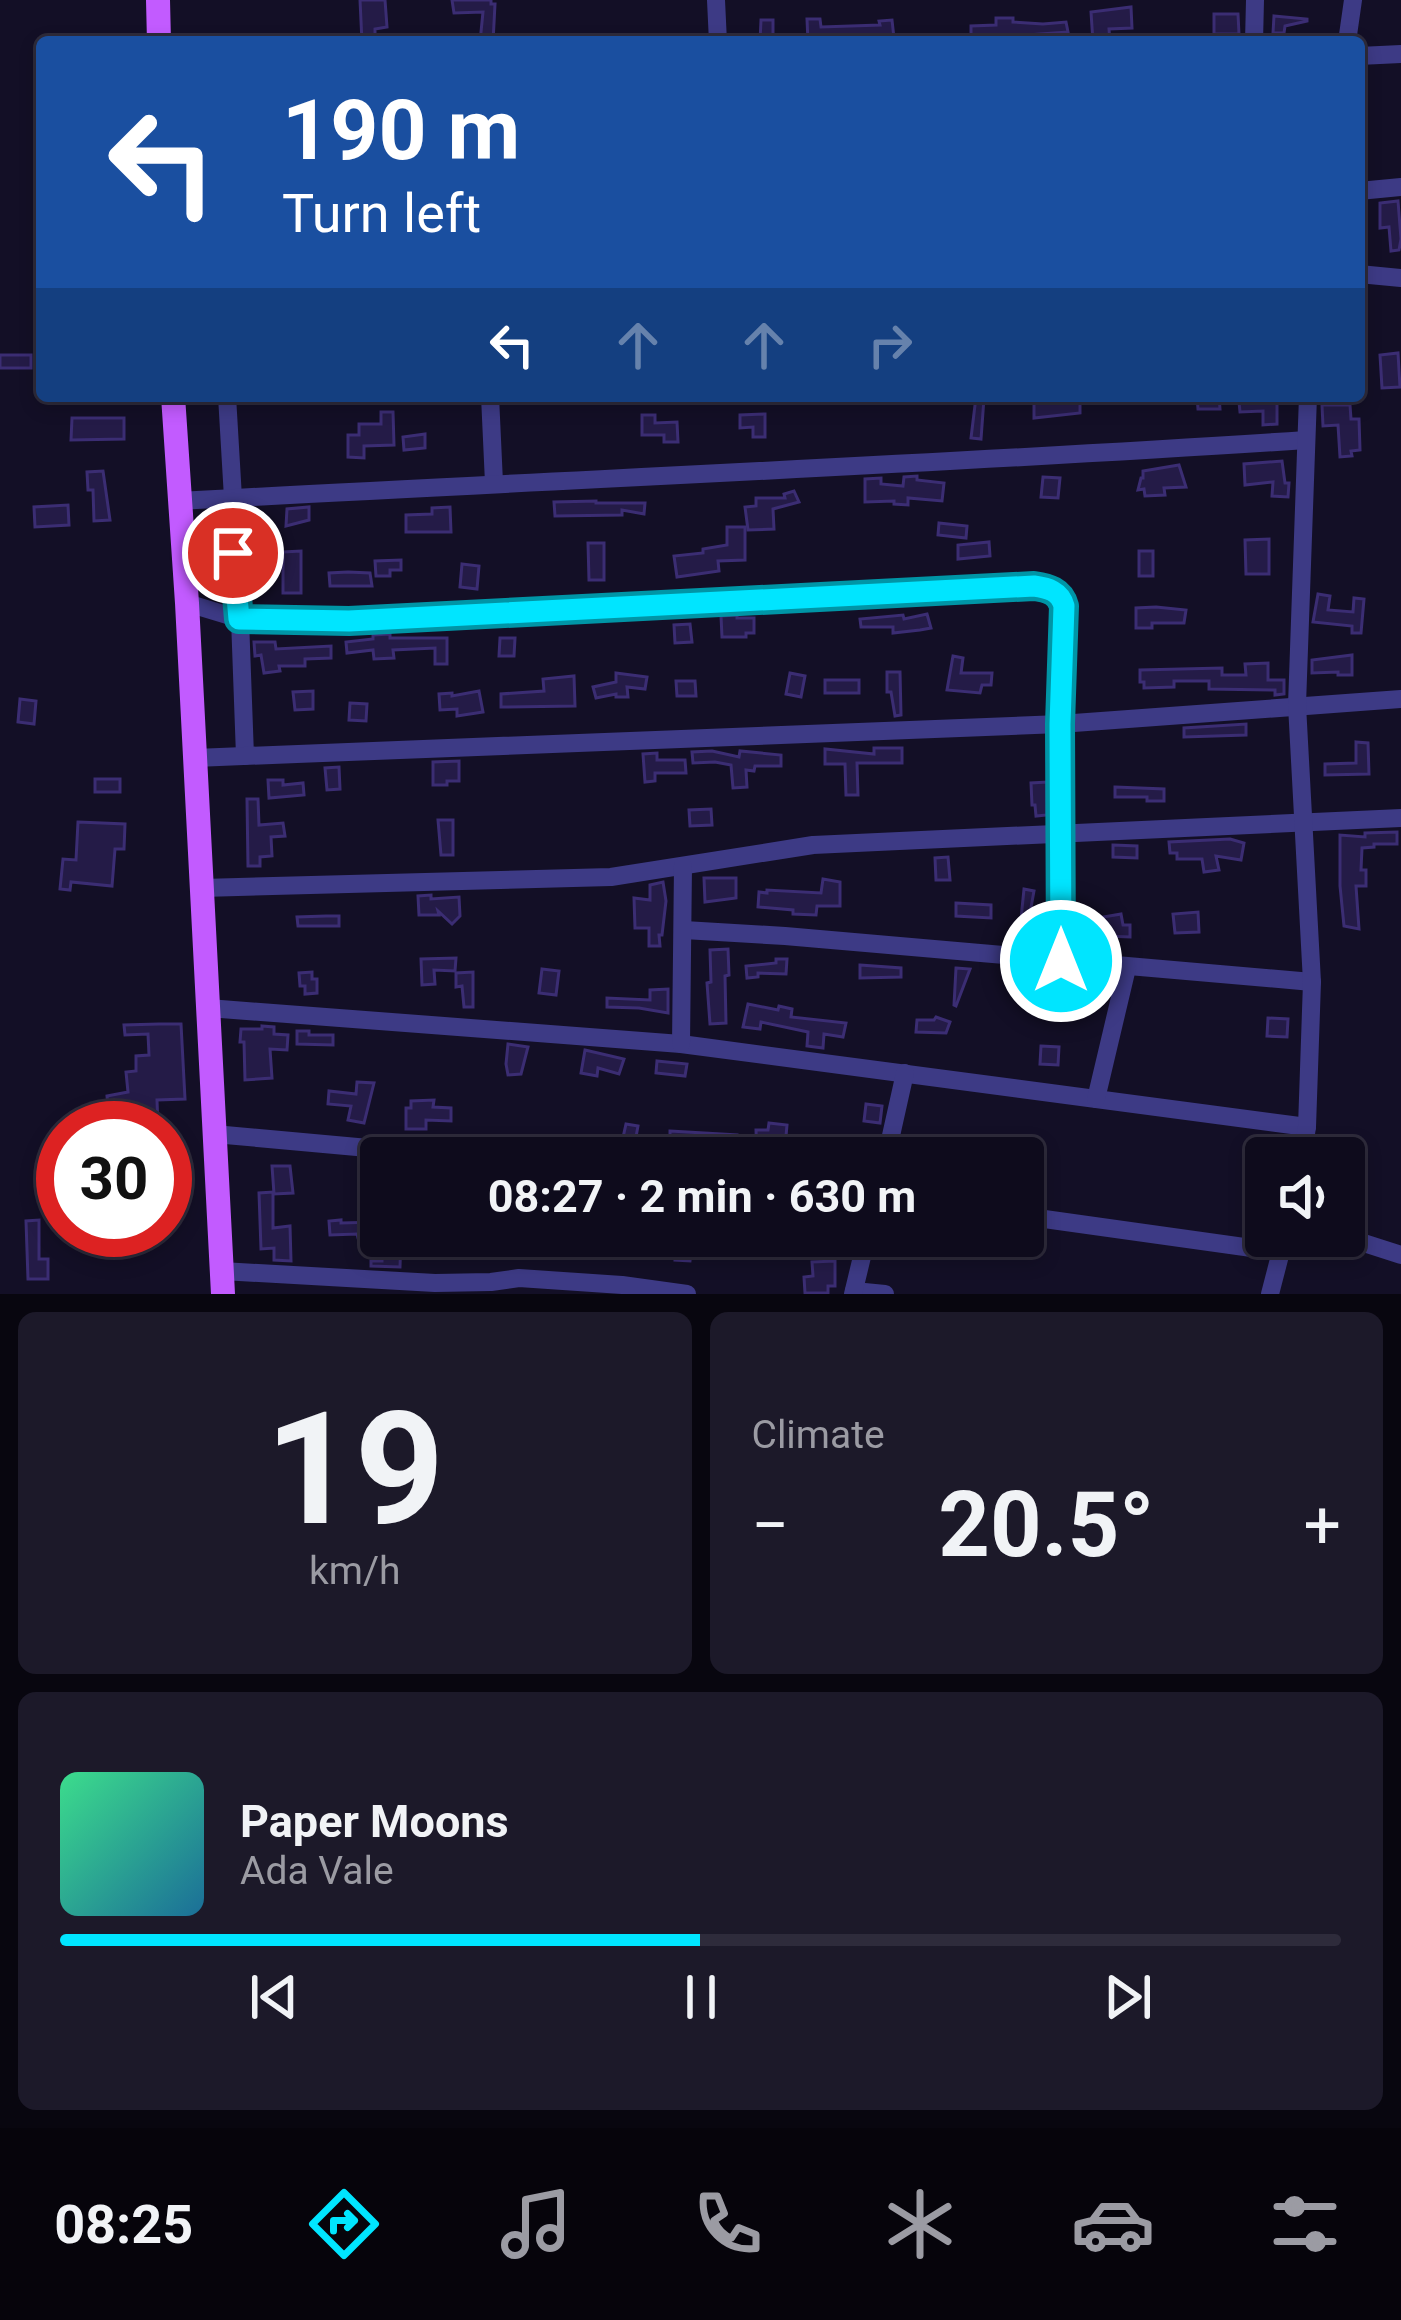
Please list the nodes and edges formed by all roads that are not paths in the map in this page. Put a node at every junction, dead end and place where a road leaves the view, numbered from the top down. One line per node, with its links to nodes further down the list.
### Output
1 (158, 0): 5 (main road)
2 (716, 0): 6 (street)
3 (1255, 0): 7 (street)
4 (1353, 0): 8 (street)
5 (159, 36)
6 (718, 36)
7 (1254, 36)
8 (1348, 36)
9 (1401, 54): 10 (street)
10 (1365, 56)
11 (1401, 187): 12 (street)
12 (1365, 190)
13 (1365, 275): 14 (street)
14 (1401, 278)
15 (173, 402): 22 (main road)
16 (227, 402): 21 (street)
17 (490, 402): 20 (street)
18 (1308, 402): 19 (street)
19 (1306, 440): 20 (street); 26 (street)
20 (494, 483): 21 (street)
21 (233, 498): 22 (street); 24 (street)
22 (179, 501): 23 (main road)
23 (187, 603): 24 (street); 29 (main road)
24 (239, 619): 27 (street); 28 (street)
25 (1401, 699): 26 (street)
26 (1297, 705): 27 (street); 31 (street)
27 (1060, 724): 28 (street); 32 (street)
28 (245, 756): 29 (street)
29 (195, 758): 34 (main road)
30 (1401, 818): 31 (street)
31 (1305, 822): 32 (street); 38 (street)
32 (1060, 833): 33 (street); 36 (street)
33 (683, 866): 34 (street); 35 (street)
34 (202, 887): 39 (main road)
35 (684, 930): 36 (street); 40 (street)
36 (1061, 961): 37 (street)
37 (1127, 968): 38 (street); 42 (street)
38 (1312, 982): 43 (street)
39 (208, 1007): 40 (street); 44 (main road)
40 (681, 1044): 41 (street)
41 (904, 1073): 42 (street); 45 (street)
42 (1096, 1099): 43 (street)
43 (1307, 1127): 46 (street)
44 (214, 1135): 47 (street); 54 (main road)
45 (890, 1137)
46 (1305, 1137)
47 (360, 1148)
48 (1044, 1218): 49 (street)
49 (1245, 1240)
50 (1365, 1243): 51 (street)
51 (1401, 1255)
52 (862, 1257): 56 (street)
53 (1280, 1257): 59 (street)
54 (223, 1282): 55 (street)
55 (518, 1286): 57 (street)
56 (854, 1292): 58 (street)
57 (688, 1294)
58 (885, 1294)
59 (1270, 1294)

